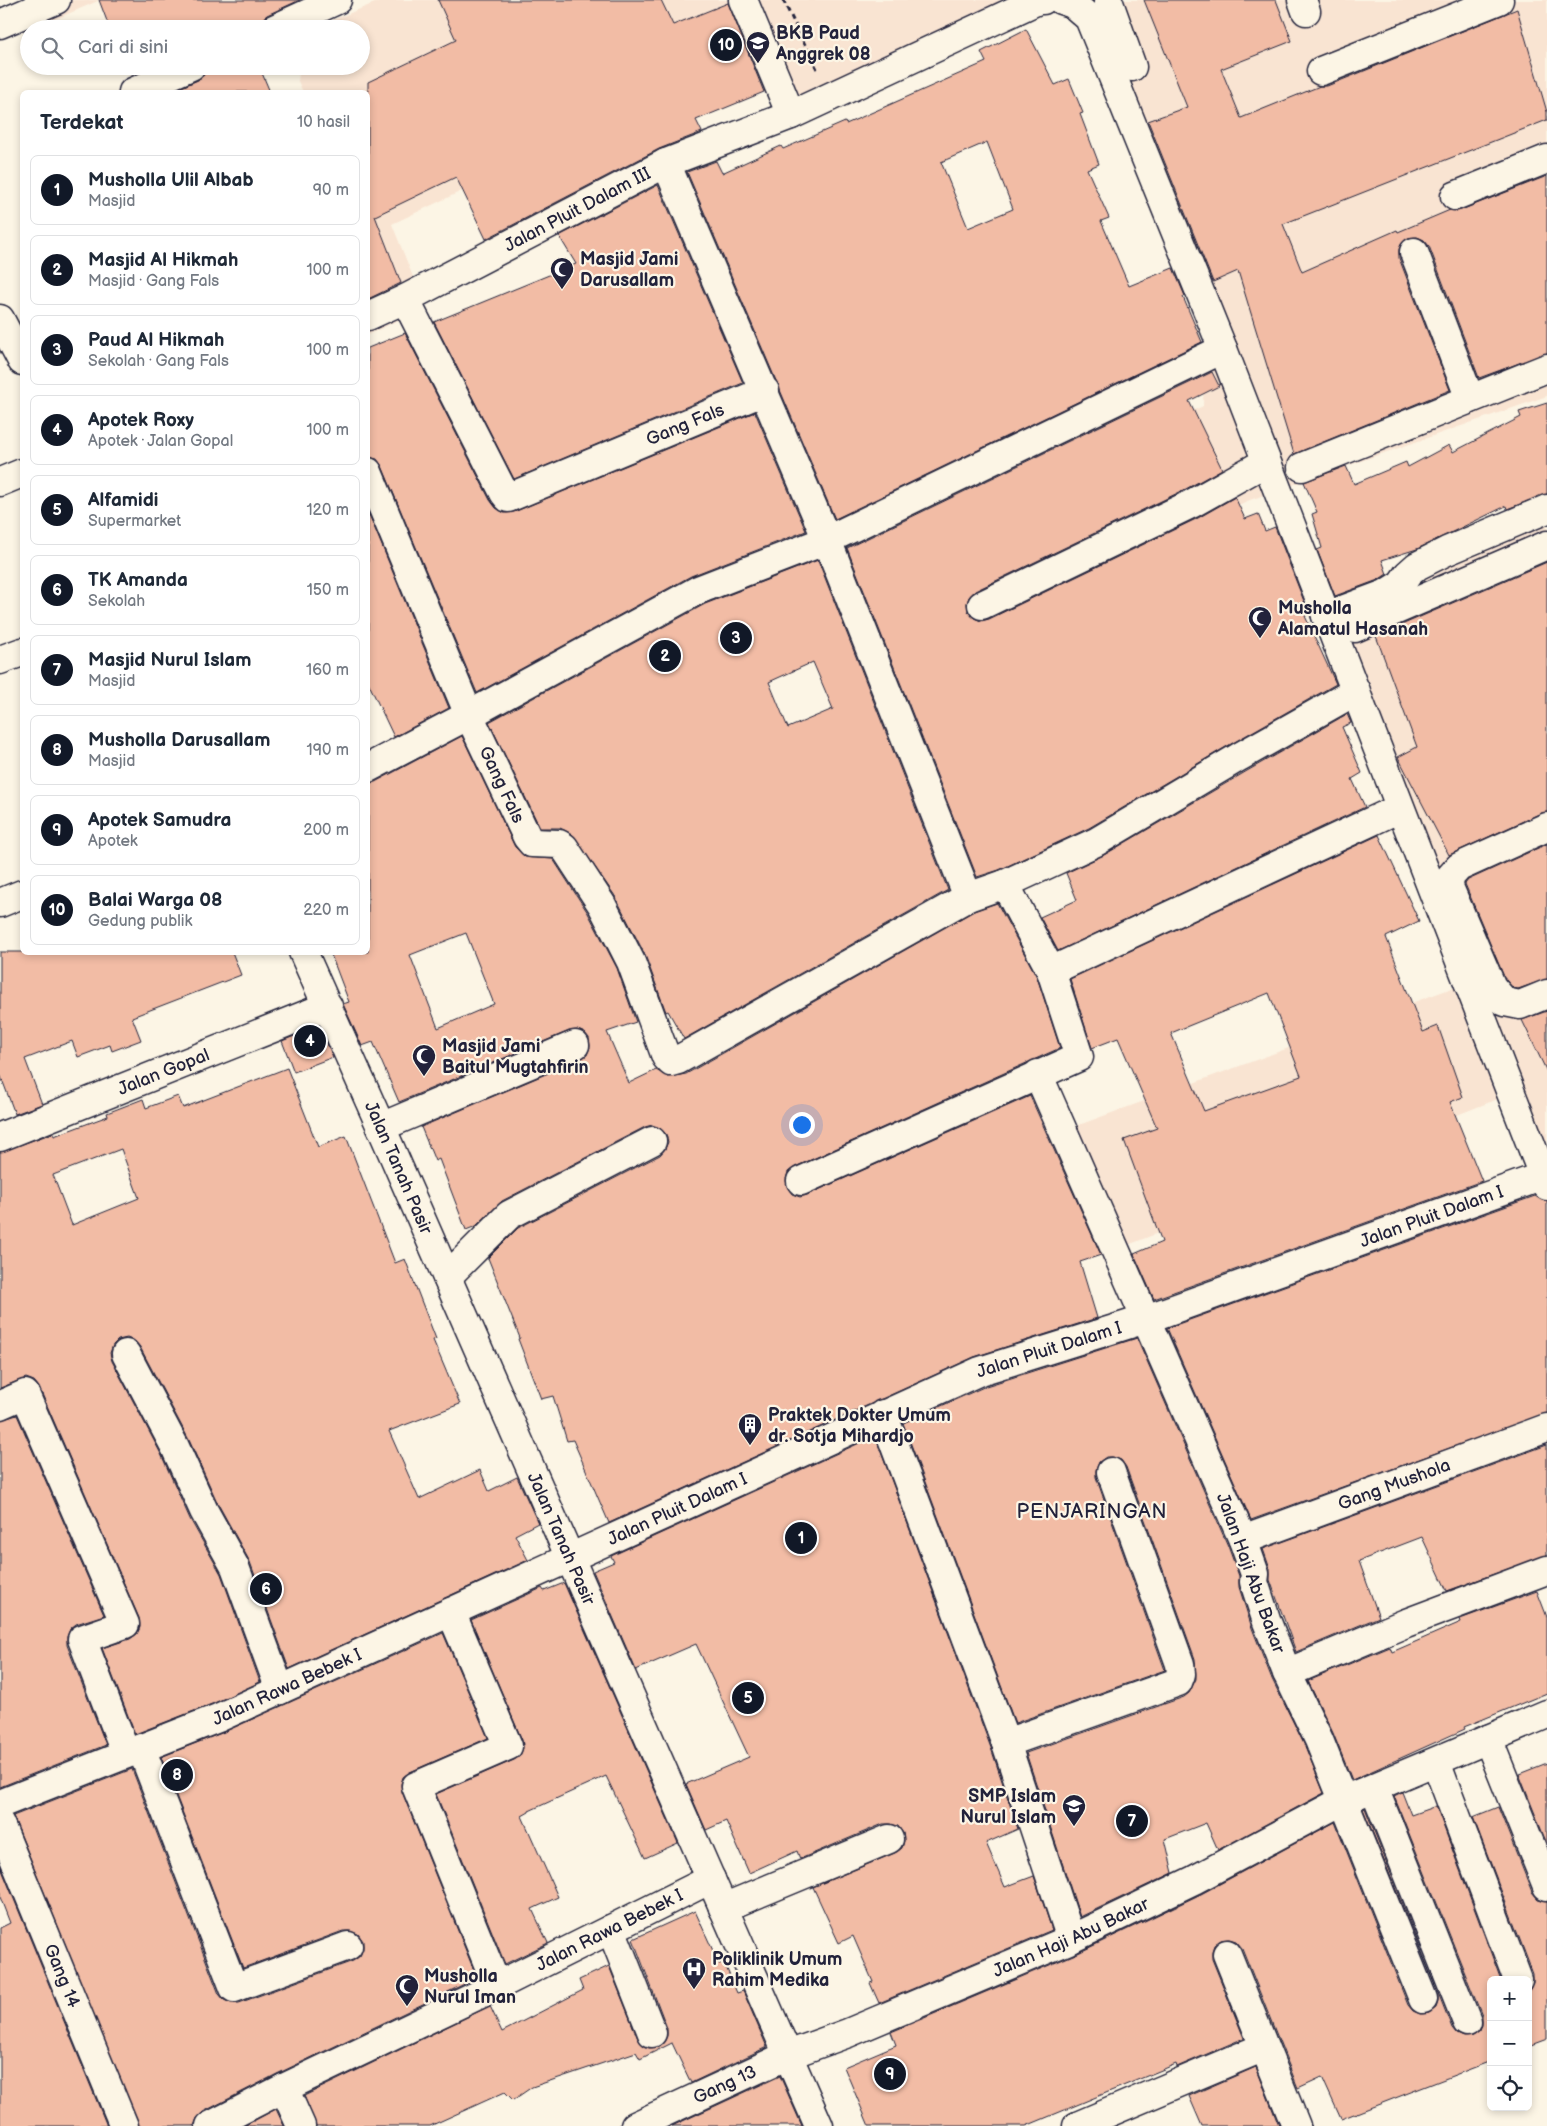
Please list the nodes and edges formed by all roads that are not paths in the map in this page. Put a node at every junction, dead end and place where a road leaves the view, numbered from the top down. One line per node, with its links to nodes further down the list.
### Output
1 (56, 0): 10 (street)
2 (337, 0): 9 (street)
3 (743, 0): 15 (street)
4 (1038, 0): 5 (street); 15 (street, Jalan Pluit Dalam III)
5 (1043, 0)
6 (1061, 0): 23 (street)
7 (1108, 0): 11 (street)
8 (1499, 0): 12 (street)
9 (294, 20)
10 (0, 24)
11 (1132, 67)
12 (1321, 71)
13 (171, 75): 14 (street)
14 (137, 90)
15 (792, 114): 17 (street, Jalan Pluit Dalam III)
16 (1547, 159): 18 (street)
17 (666, 163): 20 (street, Jalan Pluit Dalam III); 26 (street)
18 (1455, 196)
19 (1414, 252): 27 (street)
20 (405, 299): 21 (street, Jalan Pluit Dalam III); 26 (street, Gang Fals)
21 (370, 315)
22 (0, 319): 24 (street)
23 (1224, 350): 28 (street); 34 (street)
24 (20, 357)
25 (1547, 368): 27 (street)
26 (765, 392): 34 (street)
27 (1470, 399): 29 (street)
28 (1266, 462): 36 (street); 37 (street)
29 (1302, 467)
30 (20, 474): 32 (street)
31 (370, 477): 42 (street, Gang Fals)
32 (0, 482)
33 (1547, 509): 37 (street)
34 (827, 540): 42 (street); 48 (street)
35 (1547, 545): 38 (street)
36 (982, 605)
37 (1326, 616): 41 (street)
38 (1355, 628)
39 (20, 653): 40 (street)
40 (0, 660)
41 (1356, 691): 44 (street); 46 (street)
42 (470, 715): 43 (street); 48 (street, Gang Fals)
43 (370, 767)
44 (1400, 808): 51 (street); 60 (street)
45 (1547, 826): 52 (street)
46 (1005, 884): 48 (street); 51 (street)
47 (20, 895): 49 (street)
48 (968, 897)
49 (0, 902)
50 (304, 955): 53 (street, Jalan Tanah Pasir)
51 (1051, 971): 55 (street)
52 (1547, 994)
53 (328, 1006): 56 (street, Jalan Tanah Pasir); 57 (street, Jalan Gopal)
54 (575, 1045): 56 (street)
55 (1038, 1074): 59 (street); 62 (street, Jalan Haji Abu Bakar)
56 (381, 1126): 61 (street, Jalan Tanah Pasir)
57 (0, 1137)
58 (652, 1142): 61 (street)
59 (802, 1181)
60 (1545, 1181): 62 (street, Jalan Pluit Dalam I)
61 (447, 1277): 69 (street, Jalan Tanah Pasir)
62 (1146, 1319): 65 (street, Jalan Pluit Dalam I); 68 (street, Jalan Haji Abu Bakar)
63 (126, 1354): 73 (street)
64 (0, 1405): 77 (street)
65 (883, 1414): 69 (street, Jalan Pluit Dalam I); 76 (street)
66 (1547, 1428): 68 (street, Gang Mushola)
67 (1111, 1472): 76 (street)
68 (1243, 1540): 72 (street, Jalan Haji Abu Bakar)
69 (570, 1559): 71 (street, Jalan Rawa Bebek I); 84 (street, Jalan Tanah Pasir)
70 (1547, 1570): 72 (street)
71 (451, 1612): 73 (street, Jalan Rawa Bebek I); 92 (street)
72 (1287, 1673): 80 (street, Jalan Haji Abu Bakar)
73 (280, 1690): 77 (street, Jalan Rawa Bebek I)
74 (1547, 1714): 75 (street, Jalan Haji Abu Bakar)
75 (1488, 1739): 78 (street, Jalan Haji Abu Bakar); 85 (street)
76 (1006, 1743): 88 (street)
77 (134, 1751): 81 (street, Jalan Rawa Bebek I); 89 (street)
78 (1436, 1762): 79 (street, Jalan Haji Abu Bakar); 91 (street)
79 (1374, 1788): 80 (street, Jalan Haji Abu Bakar); 94 (street)
80 (1344, 1800): 88 (street, Jalan Haji Abu Bakar); 93 (street)
81 (0, 1804)
82 (0, 1824): 99 (street, Gang 14)
83 (889, 1839): 86 (street)
84 (711, 1880): 86 (street, Jalan Tanah Pasir); 87 (street, Jalan Rawa Bebek I)
85 (1547, 1886)
86 (723, 1908): 97 (street, Jalan Tanah Pasir)
87 (611, 1930): 92 (street, Jalan Rawa Bebek I); 95 (street)
88 (1071, 1938): 97 (street, Jalan Haji Abu Bakar)
89 (348, 1946)
90 (1226, 1954): 96 (street)
91 (1516, 1976)
92 (497, 1986): 98 (street, Jalan Rawa Bebek I)
93 (1423, 2000)
94 (1467, 2022)
95 (652, 2033)
96 (1264, 2047): 104 (street); 105 (street)
97 (788, 2055): 102 (street, Gang 13); 103 (street, Jalan Tanah Pasir)
98 (284, 2088): 100 (street, Jalan Rawa Bebek I); 101 (street)
99 (124, 2126)
100 (210, 2126)
101 (301, 2126)
102 (635, 2126)
103 (819, 2126)
104 (1077, 2126)
105 (1296, 2126)

